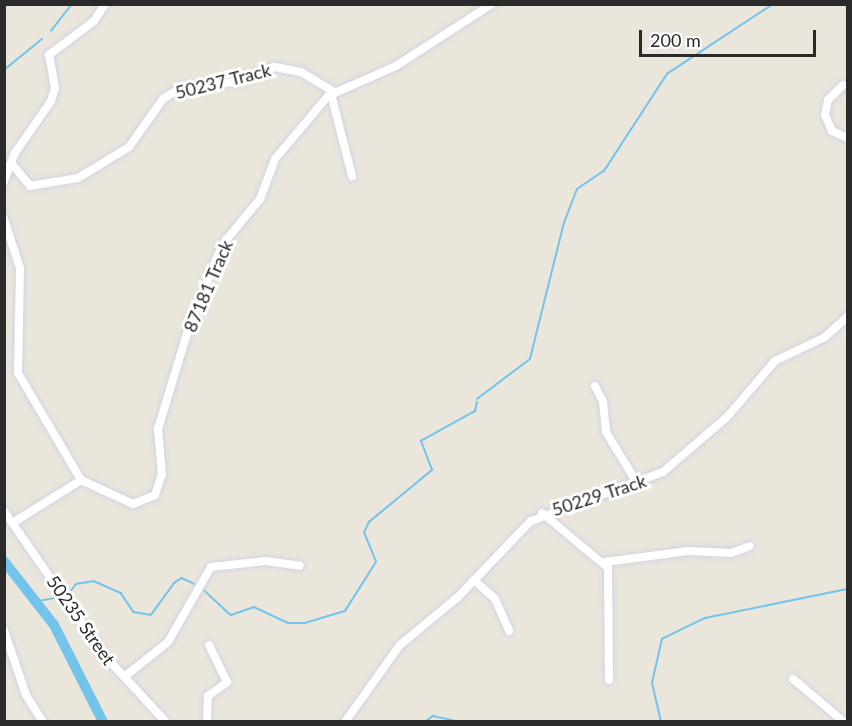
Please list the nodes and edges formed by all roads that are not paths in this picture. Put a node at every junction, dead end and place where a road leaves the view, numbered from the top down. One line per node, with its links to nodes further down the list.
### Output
1 (105, 4): 6 (street)
2 (492, 4): 4 (street, 87181 Track)
3 (843, 85): 5 (street)
4 (333, 93): 6 (street, 50237 Track); 7 (street); 12 (street, 87181 Track)
5 (848, 138)
6 (10, 163): 8 (street)
7 (352, 176)
8 (4, 181)
9 (4, 219): 12 (street)
10 (848, 316): 13 (street, 50229 Track)
11 (595, 386): 13 (street)
12 (81, 480): 16 (street)
13 (637, 483): 15 (street, 50229 Track)
14 (4, 511): 16 (street, 50235 Street)
15 (542, 513): 18 (street); 20 (street, 50229 Track)
16 (15, 522): 24 (street, 50235 Street)
17 (750, 546): 18 (street)
18 (604, 561): 26 (street)
19 (300, 566): 24 (street)
20 (474, 580): 22 (street); 30 (street, 50229 Track)
21 (4, 630): 27 (street)
22 (509, 631)
23 (209, 645): 29 (street)
24 (124, 677): 28 (street, 50235 Street)
25 (793, 679): 31 (street)
26 (609, 680)
27 (43, 722)
28 (166, 722)
29 (207, 722)
30 (345, 722)
31 (844, 722)

